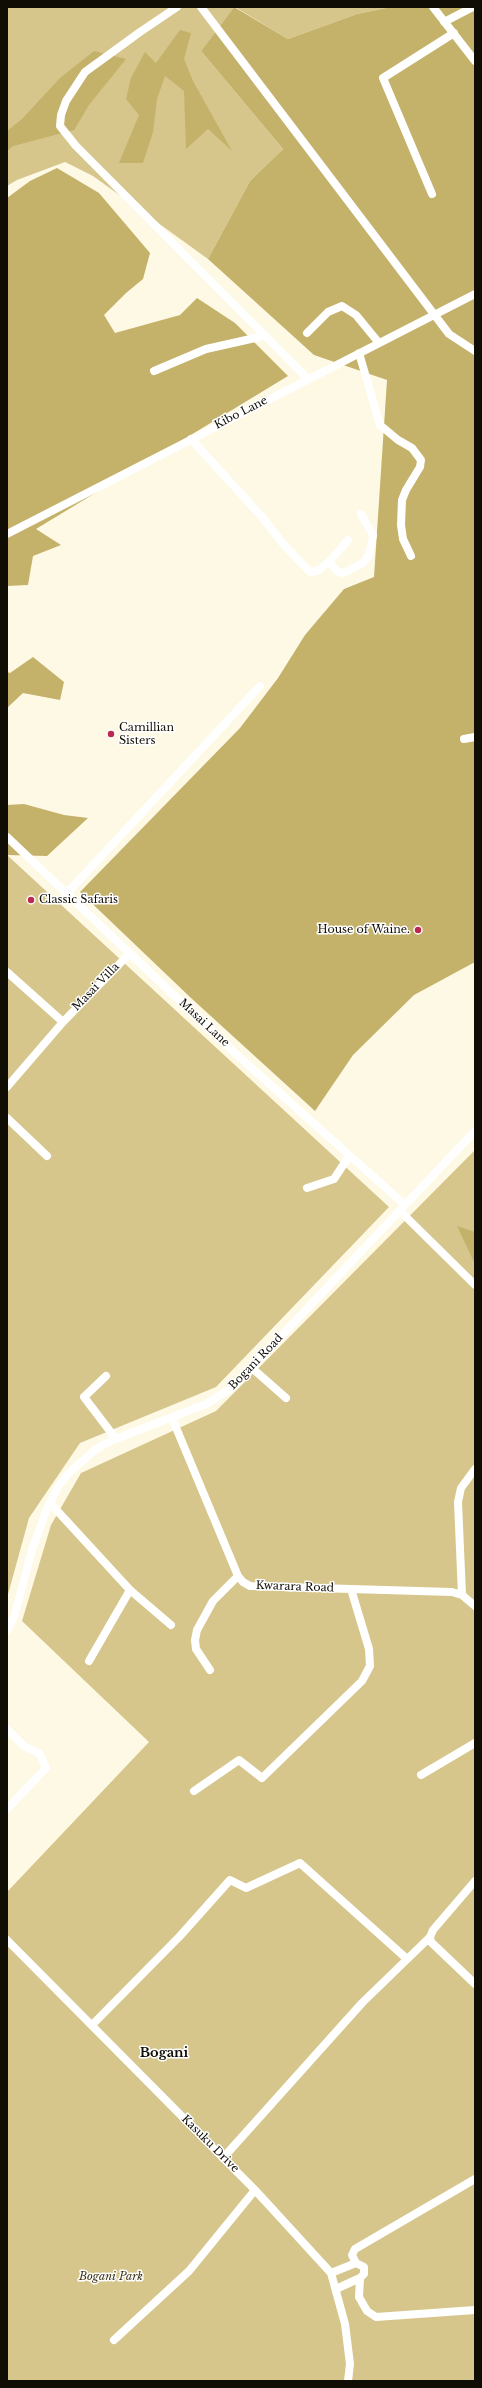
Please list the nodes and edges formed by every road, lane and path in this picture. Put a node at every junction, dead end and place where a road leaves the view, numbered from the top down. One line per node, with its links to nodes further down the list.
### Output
1 (177, 7): 12 (street)
2 (201, 7): 10 (street)
3 (433, 7): 5 (street)
4 (473, 7): 5 (street)
5 (444, 22): 6 (street)
6 (454, 33): 7 (street); 8 (street)
7 (475, 61)
8 (432, 194)
9 (475, 294): 10 (street, Kibo Lane)
10 (434, 314): 13 (street, Kibo Lane); 14 (street)
11 (307, 332): 13 (street)
12 (264, 336): 16 (street); 17 (street)
13 (378, 343): 15 (street, Kibo Lane)
14 (475, 351)
15 (359, 353): 17 (street, Kibo Lane); 22 (street)
16 (154, 371)
17 (308, 379): 18 (street, Kibo Lane)
18 (191, 439): 20 (street, Kibo Lane); 23 (street)
19 (361, 514): 23 (street)
20 (7, 534)
21 (348, 540): 23 (street)
22 (411, 556)
23 (329, 562)
24 (260, 686): 28 (street)
25 (475, 737): 26 (street)
26 (464, 740)
27 (7, 837): 28 (street, Masai Lane)
28 (67, 893): 29 (street, Masai Lane)
29 (130, 953): 31 (street, Masai Villa); 36 (street, Masai Lane)
30 (7, 972): 31 (street)
31 (62, 1022): 32 (street, Masai Villa)
32 (7, 1087)
33 (7, 1118): 35 (street)
34 (475, 1131): 38 (street, Bogani Road)
35 (47, 1156)
36 (349, 1156): 37 (street); 38 (street, Masai Lane)
37 (307, 1188)
38 (403, 1208): 39 (street, Masai Lane); 40 (street, Bogani Road)
39 (475, 1285)
40 (252, 1368): 42 (street); 43 (street, Bogani Road)
41 (106, 1376): 44 (street)
42 (286, 1398)
43 (172, 1418): 44 (street, Bogani Road); 47 (street)
44 (116, 1439): 46 (street, Bogani Road)
45 (475, 1468): 50 (street)
46 (50, 1502): 49 (street); 53 (street, Bogani Road)
47 (238, 1576): 48 (street, Kwarara Road); 55 (street)
48 (351, 1589): 50 (street, Kwarara Road); 59 (street)
49 (130, 1590): 52 (street); 54 (street)
50 (462, 1595): 51 (street)
51 (475, 1606)
52 (171, 1625)
53 (7, 1630)
54 (89, 1661)
55 (210, 1670)
56 (7, 1728): 60 (street)
57 (475, 1744): 58 (street)
58 (422, 1775)
59 (194, 1790)
60 (7, 1809)
61 (475, 1881): 62 (street)
62 (430, 1937): 64 (street); 65 (street)
63 (7, 1940): 66 (street, Kasuku Drive)
64 (408, 1959): 66 (street); 67 (street)
65 (475, 1984)
66 (92, 2025): 67 (street, Kasuku Drive)
67 (223, 2158): 69 (street, Kasuku Drive)
68 (475, 2179): 70 (street)
69 (256, 2190): 71 (street, Kasuku Drive); 75 (street)
70 (356, 2263): 71 (street); 72 (street)
71 (331, 2273): 73 (street, Kasuku Drive)
72 (360, 2278): 73 (street); 74 (street)
73 (336, 2289): 76 (street, Kasuku Drive)
74 (475, 2310)
75 (114, 2340)
76 (348, 2381)

